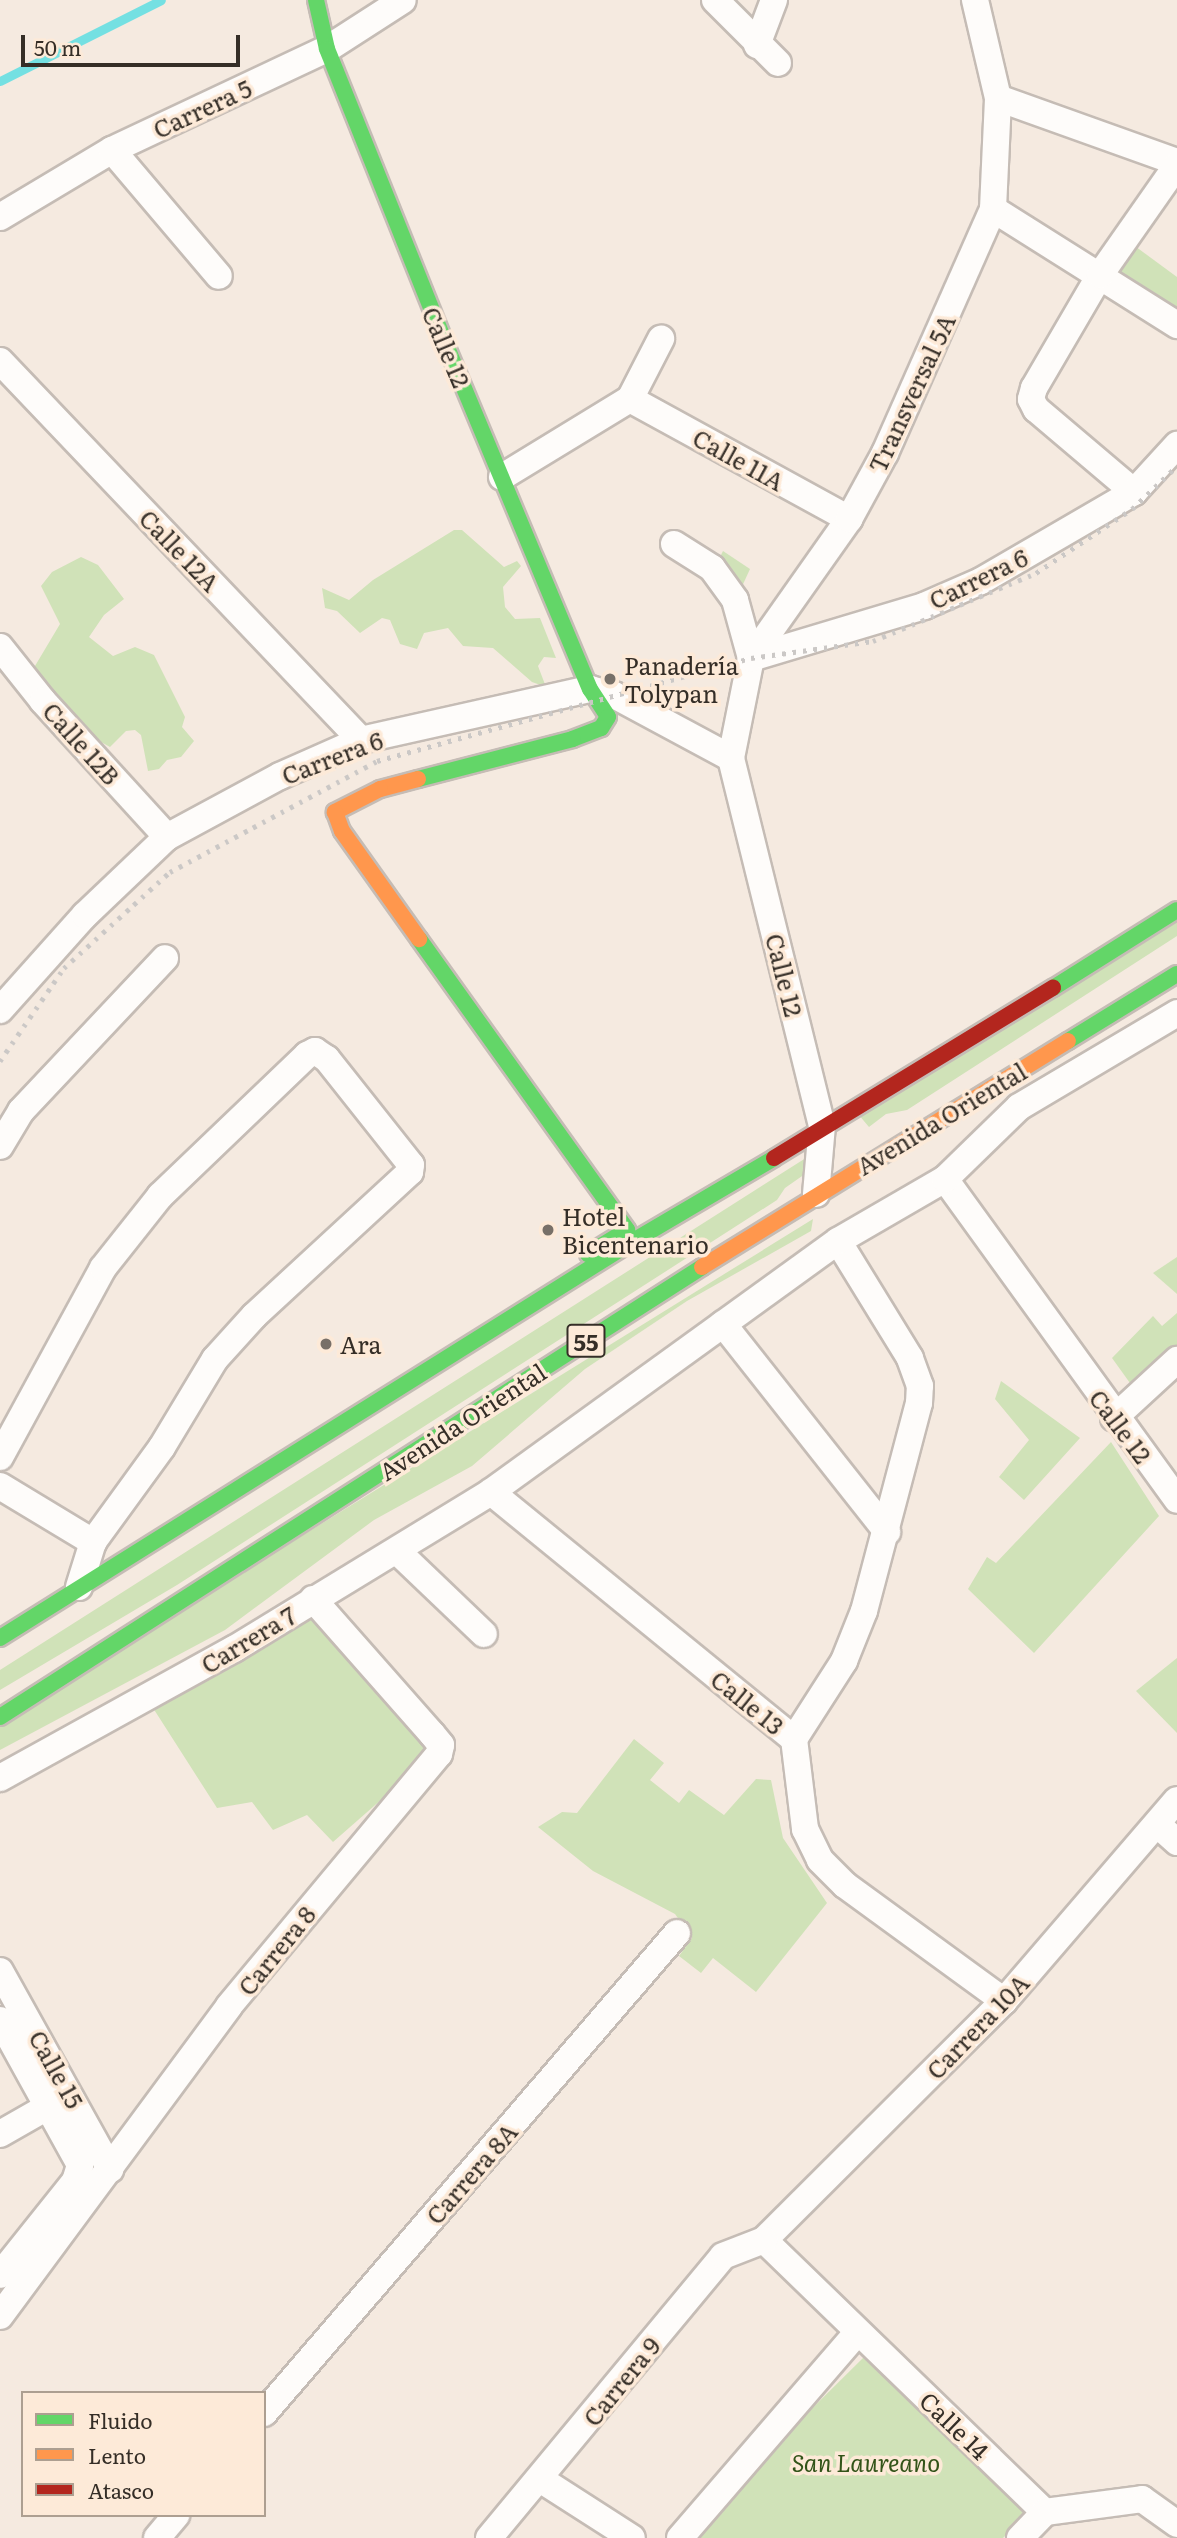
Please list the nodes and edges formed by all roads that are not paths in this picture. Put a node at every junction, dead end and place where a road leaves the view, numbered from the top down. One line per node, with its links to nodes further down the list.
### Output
1 (316, 0): 7 (main road, Calle 12)
2 (403, 0): 7 (street, Carrera 5)
3 (715, 0): 6 (street)
4 (775, 0): 6 (street)
5 (975, 0): 9 (street, Transversal 5A)
6 (757, 45): 8 (street)
7 (327, 49): 10 (street, Carrera 5); 21 (main road, Calle 12)
8 (778, 63)
9 (998, 98): 11 (street); 12 (street, Transversal 5A)
10 (112, 150): 13 (street, Carrera 5); 15 (street)
11 (1177, 164): 14 (street)
12 (993, 209): 14 (street); 23 (street, Transversal 5A)
13 (0, 217)
14 (1100, 275): 16 (street); 22 (street)
15 (219, 276)
16 (1177, 325)
17 (661, 339): 19 (street)
18 (0, 361): 28 (street, Calle 12A)
19 (629, 399): 21 (street); 23 (street, Calle 11A)
20 (1177, 445): 22 (street, Carrera 6)
21 (502, 477): 27 (main road, Calle 12)
22 (1134, 492): 26 (street, Carrera 6)
23 (849, 519): 26 (street, Transversal 5A)
24 (674, 544): 26 (street)
25 (0, 647): 30 (street, Calle 12B)
26 (751, 658): 29 (street, Transversal 5A)
27 (590, 689): 28 (street, Carrera 6); 29 (street); 41 (main road, Calle 12)
28 (361, 740): 30 (street, Carrera 6)
29 (731, 758): 36 (street, Calle 12)
30 (167, 837): 34 (street, Carrera 6)
31 (1177, 910): 36 (main road, Avenida Oriental / 55)
32 (165, 958): 37 (street)
33 (1177, 974): 39 (main road, Avenida Oriental / 55)
34 (0, 1010)
35 (1177, 1013): 38 (street, Avenida Oriental)
36 (822, 1126): 39 (street, Calle 12); 41 (main road, Avenida Oriental / 55)
37 (0, 1146)
38 (946, 1179): 40 (street, Avenida Oriental); 44 (street, Calle 12)
39 (816, 1194): 56 (main road, Avenida Oriental / 55)
40 (838, 1241): 42 (street, Avenida Oriental); 49 (street)
41 (579, 1276): 52 (main road, Avenida Oriental / 55)
42 (723, 1324): 47 (street, Avenida Oriental); 49 (street)
43 (1177, 1360): 44 (street)
44 (1114, 1418): 48 (street, Calle 12)
45 (0, 1457): 50 (street)
46 (0, 1486): 50 (street)
47 (491, 1492): 51 (street, Carrera 7); 57 (street, Calle 13)
48 (1177, 1500)
49 (887, 1532): 57 (street)
50 (93, 1542): 52 (street)
51 (397, 1551): 53 (street, Carrera 7); 54 (street)
52 (79, 1587): 55 (main road, Avenida Oriental / 55)
53 (313, 1599): 58 (street, Carrera 7); 68 (street, Carrera 8)
54 (484, 1633)
55 (0, 1638)
56 (0, 1717)
57 (793, 1739): 64 (street, Calle 13)
58 (0, 1778)
59 (1177, 1800): 60 (street, Carrera 10A)
60 (1157, 1824): 61 (street); 64 (street, Carrera 10A)
61 (1177, 1842)
62 (677, 1933): 73 (street, Carrera 8A)
63 (0, 1971): 68 (street, Calle 15)
64 (1004, 2001): 69 (street, Carrera 10A)
65 (0, 2020): 66 (street, Calle 15)
66 (49, 2106): 67 (street); 70 (street, Calle 15)
67 (0, 2134)
68 (110, 2169): 71 (street, Carrera 8)
69 (764, 2241): 72 (street, Calle 14); 74 (street, Carrera 9)
70 (0, 2275)
71 (0, 2316)
72 (858, 2332): 75 (street, Calle 14); 81 (street)
73 (266, 2411)
74 (540, 2479): 79 (street, Carrera 9); 80 (street)
75 (1045, 2512): 77 (street); 82 (street)
76 (174, 2517): 78 (street)
77 (1177, 2524)
78 (157, 2538)
79 (489, 2538)
80 (632, 2538)
81 (680, 2538)
82 (1020, 2538)

